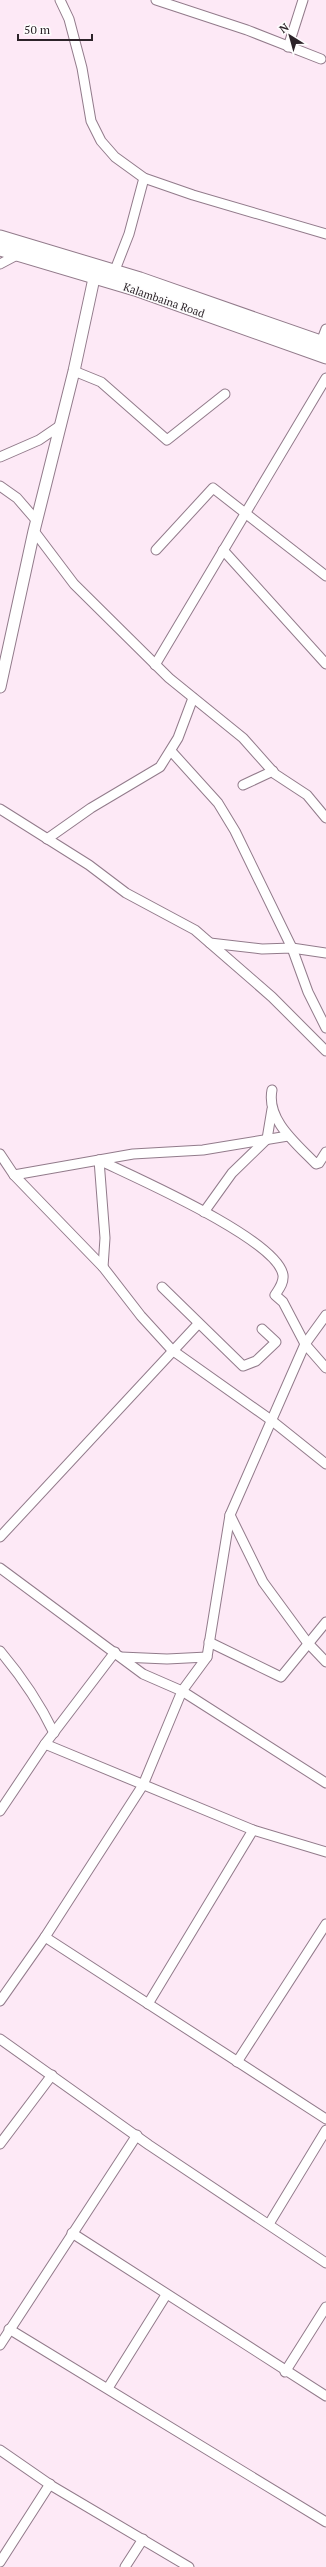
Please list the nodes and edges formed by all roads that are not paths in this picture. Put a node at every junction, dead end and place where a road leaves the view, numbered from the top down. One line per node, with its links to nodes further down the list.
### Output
1 (60, 0): 6 (street)
2 (156, 0): 4 (street)
3 (303, 0): 4 (street)
4 (288, 47): 5 (street)
5 (321, 59)
6 (144, 178): 7 (street); 13 (street)
7 (326, 234)
8 (0, 237): 12 (main road)
9 (0, 250): 10 (main road, Kalambaina Road)
10 (17, 255): 11 (street); 12 (main road, Kalambaina Road)
11 (0, 264)
12 (95, 272): 13 (main road, Kalambaina Road); 17 (street)
13 (112, 277): 15 (main road); 16 (main road, Kalambaina Road)
14 (326, 329): 15 (street)
15 (324, 343)
16 (326, 357)
17 (74, 371): 19 (street); 20 (street)
18 (326, 378): 23 (street)
19 (225, 394)
20 (61, 425): 21 (street); 24 (street)
21 (0, 457)
22 (0, 486): 24 (street)
23 (245, 513): 25 (street); 26 (street); 27 (street)
24 (35, 526): 29 (street); 30 (street)
25 (156, 550)
26 (223, 550): 28 (street); 29 (street)
27 (326, 576)
28 (326, 664)
29 (155, 665): 31 (street)
30 (0, 687)
31 (193, 698): 32 (street); 33 (street)
32 (171, 751): 37 (street); 39 (street)
33 (273, 771): 34 (street); 36 (street)
34 (243, 785)
35 (0, 809): 37 (street)
36 (326, 818)
37 (47, 840): 38 (street)
38 (210, 943): 39 (street); 42 (street)
39 (292, 948): 40 (street); 41 (street)
40 (326, 953)
41 (326, 1028)
42 (326, 1051)
43 (272, 1090): 44 (street)
44 (272, 1109): 45 (street); 46 (street)
45 (288, 1136): 46 (street); 47 (street)
46 (267, 1139): 49 (street); 51 (street)
47 (326, 1152)
48 (0, 1154): 50 (street)
49 (99, 1160): 50 (street); 51 (street); 52 (street)
50 (14, 1175): 52 (street)
51 (204, 1212): 57 (street)
52 (102, 1267): 58 (street)
53 (162, 1287): 55 (street)
54 (324, 1320): 57 (street)
55 (198, 1324): 56 (street); 58 (street)
56 (262, 1329)
57 (305, 1344): 59 (street); 60 (street)
58 (174, 1352): 60 (street); 63 (street)
59 (326, 1368)
60 (271, 1420): 61 (street); 62 (street)
61 (326, 1464)
62 (230, 1515): 66 (street); 67 (street)
63 (0, 1537)
64 (0, 1568): 69 (street)
65 (326, 1622): 67 (street)
66 (209, 1642): 67 (street); 70 (street)
67 (309, 1643): 71 (street)
68 (0, 1651): 73 (street)
69 (118, 1655): 70 (street); 72 (street); 73 (street)
70 (207, 1657): 72 (street)
71 (326, 1662)
72 (182, 1691): 75 (street); 76 (street)
73 (54, 1732): 74 (street)
74 (45, 1744): 76 (street); 77 (street)
75 (326, 1784)
76 (142, 1785): 78 (street); 81 (street)
77 (0, 1811)
78 (253, 1830): 79 (street); 83 (street)
79 (326, 1852)
80 (326, 1924): 85 (street)
81 (45, 1937): 82 (street); 83 (street)
82 (0, 2001)
83 (148, 2004): 85 (street)
84 (0, 2039): 86 (street)
85 (237, 2062): 87 (street)
86 (52, 2075): 89 (street); 90 (street)
87 (326, 2119)
88 (326, 2130): 91 (street)
89 (137, 2135): 91 (street); 92 (street)
90 (0, 2144)
91 (269, 2224): 93 (street)
92 (72, 2233): 94 (street); 96 (street)
93 (326, 2263)
94 (166, 2295): 98 (street); 99 (street)
95 (326, 2307): 98 (street)
96 (9, 2329): 97 (street); 99 (street)
97 (0, 2345)
98 (285, 2372): 100 (street)
99 (108, 2388): 103 (street)
100 (326, 2396)
101 (0, 2450): 102 (street)
102 (50, 2484): 104 (street); 105 (street)
103 (326, 2522)
104 (143, 2539): 106 (street); 107 (street)
105 (0, 2562)
106 (125, 2567)
107 (189, 2567)

